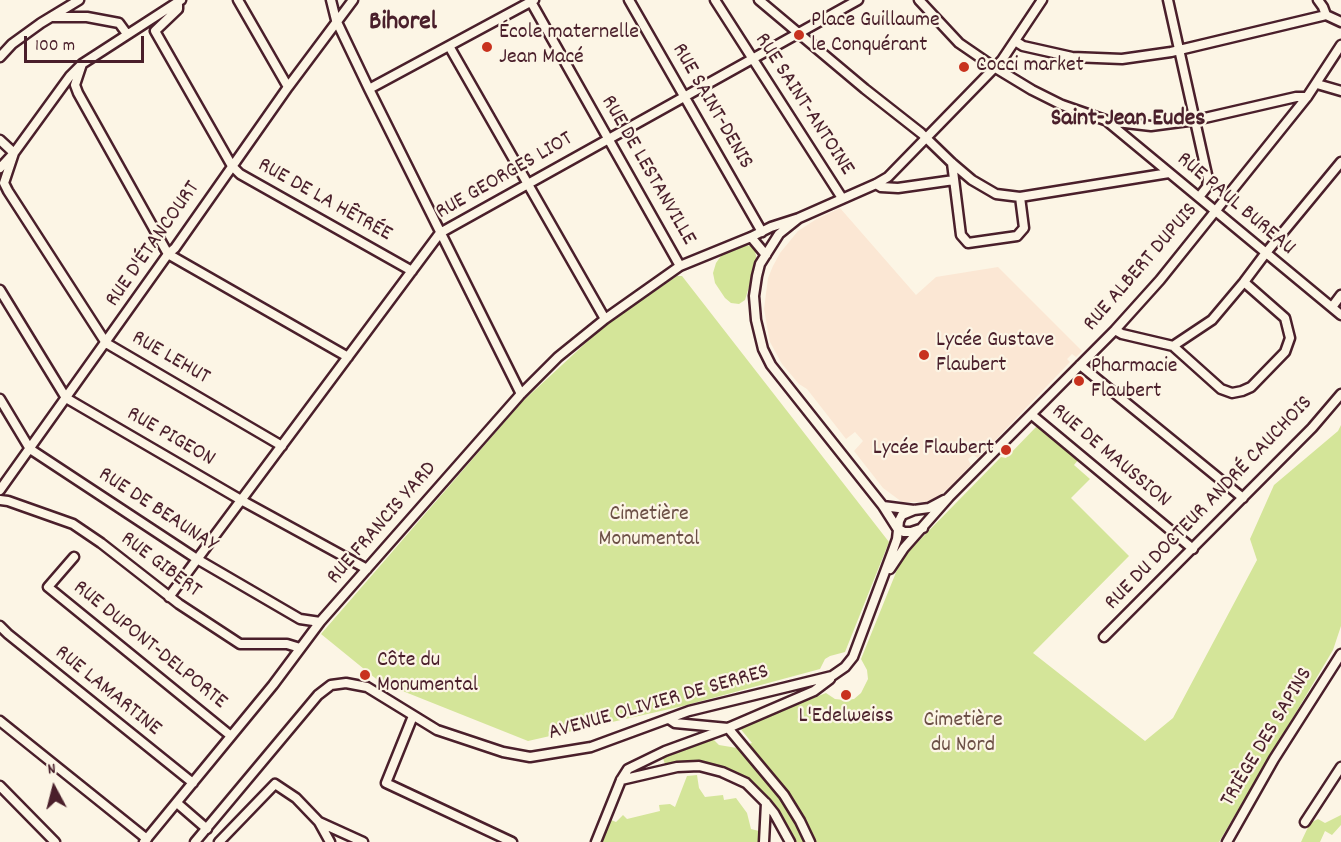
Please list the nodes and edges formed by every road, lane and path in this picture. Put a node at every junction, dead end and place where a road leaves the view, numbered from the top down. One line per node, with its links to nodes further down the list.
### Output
1 (79, 0): 16 (street)
2 (238, 0): 30 (street)
3 (331, 0): 17 (street)
4 (353, 0): 17 (street, RUE D'ÉTANCOURT)
5 (531, 0): 23 (street); 38 (street, RUE DE LESTANVILLE)
6 (629, 0): 33 (street, RUE SAINT-DENIS)
7 (715, 0): 26 (street, RUE SAINT-ANTOINE)
8 (759, 0): 19 (street)
9 (858, 0): 19 (street, RUE GEORGES LIOT)
10 (920, 0): 28 (street)
11 (1042, 0): 21 (street)
12 (1168, 0): 24 (street)
13 (1318, 0): 15 (street)
14 (179, 1): 20 (street); 43 (street, RUE DE LA HÊTRÉE)
15 (1326, 15): 18 (street); 24 (street)
16 (51, 17): 20 (street); 25 (street)
17 (336, 21): 30 (street, RUE D'ÉTANCOURT); 31 (street)
18 (1341, 22)
19 (799, 33): 26 (street, RUE GEORGES LIOT); 37 (street)
20 (128, 34): 27 (street)
21 (1015, 41): 24 (street); 28 (street)
22 (1341, 45): 29 (street, RUE ALBERT DUPUIS)
23 (449, 46): 31 (street); 47 (street)
24 (1180, 50): 35 (street)
25 (0, 57)
26 (753, 59): 33 (street, RUE GEORGES LIOT); 51 (street, RUE SAINT-ANTOINE)
27 (82, 64): 40 (street); 58 (street)
28 (994, 67): 36 (street); 37 (street)
29 (1317, 84): 32 (street); 34 (street, RUE ALBERT DUPUIS)
30 (288, 87): 43 (street, RUE D'ÉTANCOURT)
31 (369, 89): 55 (street)
32 (1341, 92)
33 (684, 96): 38 (street, RUE GEORGES LIOT); 54 (street, RUE SAINT-DENIS)
34 (1307, 97): 35 (street); 52 (street, RUE ALBERT DUPUIS)
35 (1196, 120): 36 (street); 50 (street)
36 (1108, 122): 45 (street, RUE PAUL BUREAU)
37 (926, 138): 42 (street); 48 (street)
38 (608, 139): 47 (street, RUE GEORGES LIOT); 61 (street, RUE DE LESTANVILLE)
39 (0, 140): 40 (street)
40 (14, 153): 44 (street); 70 (street, RUE LEHUT)
41 (1341, 162): 59 (street)
42 (952, 163): 46 (street); 49 (street)
43 (232, 166): 58 (street, RUE D'ÉTANCOURT); 62 (street, RUE DE LA HÊTRÉE)
44 (0, 168)
45 (1169, 173): 49 (street); 50 (street, RUE PAUL BUREAU)
46 (954, 180): 48 (street); 49 (street)
47 (527, 184): 55 (street, RUE GEORGES LIOT); 68 (street)
48 (876, 184): 51 (street)
49 (1020, 197)
50 (1198, 197): 52 (street, RUE PAUL BUREAU)
51 (842, 198): 53 (street)
52 (1216, 211): 59 (street, RUE PAUL BUREAU); 69 (street, RUE ALBERT DUPUIS)
53 (799, 218): 54 (street, RUE FRANCIS YARD); 56 (street)
54 (764, 231): 56 (street); 57 (street, RUE FRANCIS YARD)
55 (440, 234): 62 (street, RUE GEORGES LIOT); 74 (street)
56 (777, 236): 60 (street)
57 (751, 237): 60 (street); 61 (street, RUE FRANCIS YARD)
58 (168, 254): 70 (street, RUE D'ÉTANCOURT); 72 (street)
59 (1265, 254): 63 (street); 66 (street, RUE PAUL BUREAU)
60 (766, 255): 86 (street)
61 (682, 265): 68 (street, RUE FRANCIS YARD)
62 (412, 271): 72 (street, RUE GEORGES LIOT)
63 (1244, 282): 71 (street); 71 (street)
64 (0, 290): 76 (street, RUE PIGEON)
65 (1341, 295): 66 (street)
66 (1332, 308): 67 (street, RUE PAUL BUREAU)
67 (1341, 315)
68 (605, 319): 74 (street, RUE FRANCIS YARD)
69 (1115, 330): 71 (street); 73 (street, RUE ALBERT DUPUIS)
70 (106, 343): 76 (street, RUE D'ÉTANCOURT); 79 (street, RUE LEHUT)
71 (1173, 346)
72 (348, 357): 79 (street, RUE GEORGES LIOT)
73 (1080, 365): 78 (street, RUE ALBERT DUPUIS); 83 (street)
74 (521, 394): 93 (street, RUE FRANCIS YARD)
75 (1341, 394): 83 (street, RUE DU DOCTEUR ANDRÉ CAUCHOIS)
76 (66, 398): 80 (street, RUE D'ÉTANCOURT); 85 (street, RUE PIGEON)
77 (0, 399): 80 (street, RUE DE BEAUNAY)
78 (1032, 415): 82 (street, RUE ALBERT DUPUIS); 90 (street, RUE DE MAUSSION)
79 (282, 446): 85 (street, RUE GEORGES LIOT)
80 (30, 449): 81 (street, RUE D'ÉTANCOURT); 92 (street, RUE DE BEAUNAY)
81 (0, 490)
82 (950, 497): 87 (street, RUE ALBERT DUPUIS); 89 (street, RUE ALBERT DUPUIS)
83 (1243, 498): 90 (street, RUE DU DOCTEUR ANDRÉ CAUCHOIS)
84 (0, 500): 95 (street, RUE GIBERT)
85 (241, 500): 92 (street, RUE GEORGES LIOT); 93 (street, RUE PIGEON)
86 (883, 506): 87 (street, RUE ALBERT DUPUIS); 88 (street)
87 (914, 510): 88 (street, RUE ALBERT DUPUIS)
88 (897, 528): 89 (street); 94 (street)
89 (923, 528): 94 (street, RUE ALBERT DUPUIS)
90 (1193, 549): 98 (street, RUE DU DOCTEUR ANDRÉ CAUCHOIS)
91 (74, 556): 106 (street, RUE DUPONT-DELPORTE)
92 (197, 559): 95 (street, RUE GEORGES LIOT); 96 (street, RUE DE BEAUNAY)
93 (367, 569): 96 (street, RUE FRANCIS YARD)
94 (880, 585): 101 (street)
95 (169, 597): 99 (street, RUE GIBERT)
96 (320, 622): 99 (street, RUE FRANCIS YARD)
97 (0, 626): 109 (street, RUE LAMARTINE)
98 (1104, 637)
99 (300, 648): 106 (street, RUE FRANCIS YARD)
100 (1341, 654): 127 (street, TRIÈGE DES SAPINS)
101 (838, 673): 103 (street, AVENUE OLIVIER DE SERRES); 105 (street)
102 (413, 716): 103 (street, AVENUE OLIVIER DE SERRES); 115 (street, AVENUE OLIVIER DE SERRES); 122 (street)
103 (669, 719): 105 (street)
104 (0, 722): 116 (street)
105 (728, 728): 108 (street); 126 (street)
106 (231, 736): 109 (street, RUE FRANCIS YARD)
107 (1341, 767): 114 (street)
108 (621, 780): 112 (street); 123 (street)
109 (193, 783): 111 (street, RUE FRANCIS YARD)
110 (0, 786): 117 (street)
111 (177, 803): 115 (street); 116 (street, RUE FRANCIS YARD)
112 (766, 803): 124 (street); 125 (street)
113 (319, 822): 119 (street); 120 (street); 121 (street)
114 (1305, 822)
115 (207, 829): 118 (street)
116 (145, 840)
117 (54, 842)
118 (195, 842)
119 (219, 842)
120 (330, 842)
121 (363, 842)
122 (512, 842)
123 (596, 842)
124 (764, 842)
125 (790, 842)
126 (810, 842)
127 (1227, 842)

